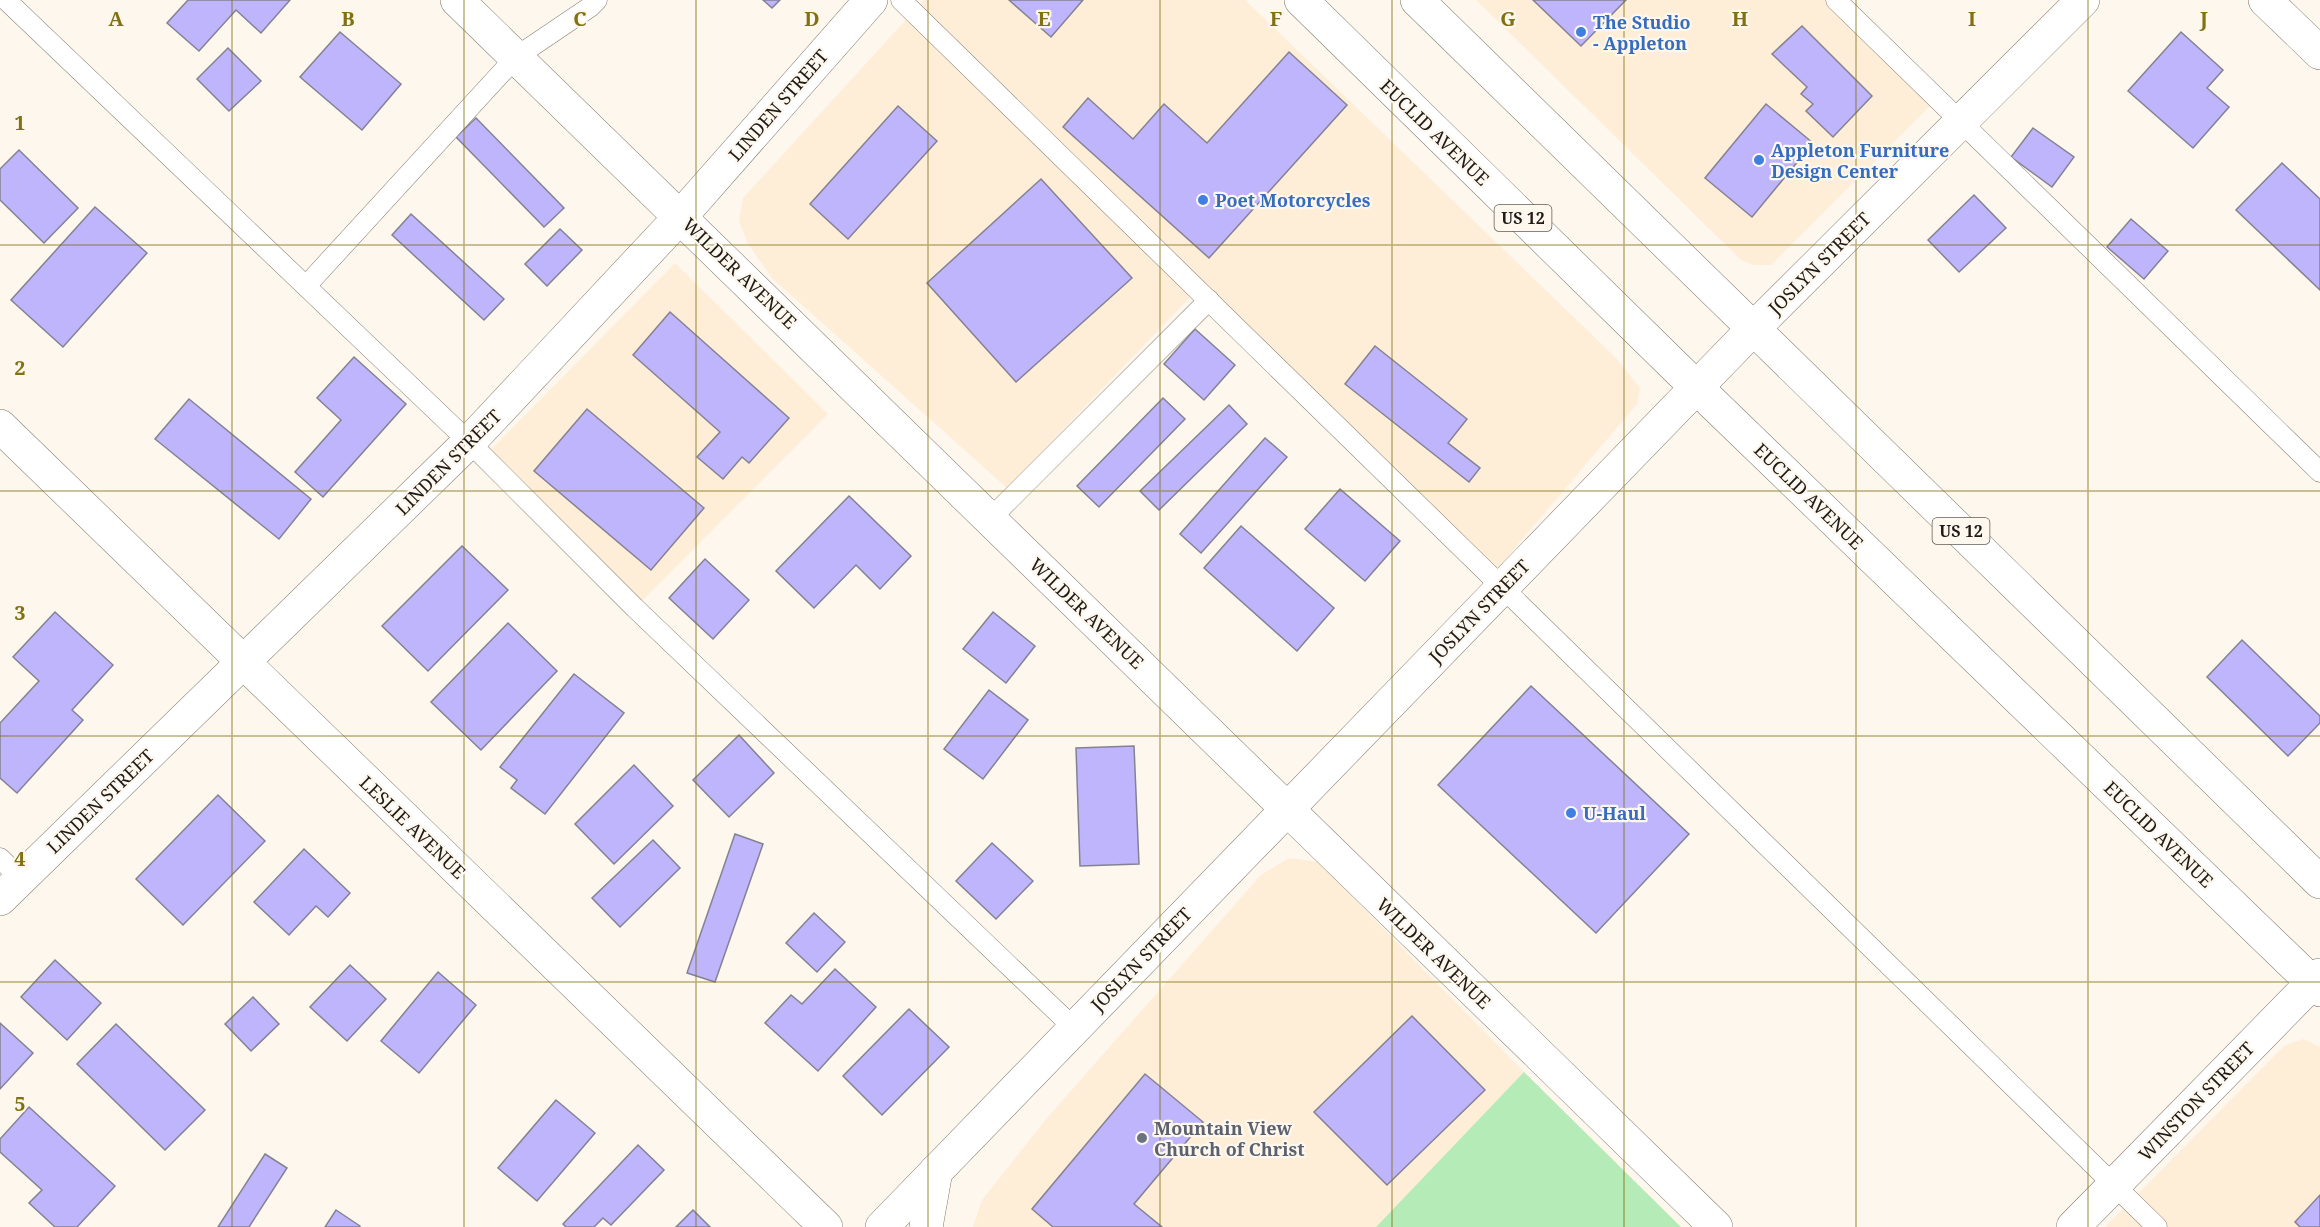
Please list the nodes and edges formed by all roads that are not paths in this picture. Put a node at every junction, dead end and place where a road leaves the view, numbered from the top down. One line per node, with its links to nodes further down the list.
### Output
1 (6, 0): 15 (lane)
2 (457, 0): 12 (main road, WILDER AVENUE)
3 (597, 0): 12 (lane)
4 (871, 0): 14 (main road, LINDEN STREET)
5 (902, 0): 16 (lane)
6 (1301, 0): 18 (main road, EUCLID AVENUE / US 12)
7 (1417, 0): 17 (main road, US 12)
8 (1836, 0): 13 (lane)
9 (2083, 0): 13 (main road, JOSLYN STREET)
10 (2265, 0): 11 (main road)
11 (2320, 53)
12 (516, 57): 14 (main road, WILDER AVENUE); 15 (lane)
13 (1962, 121): 17 (main road, JOSLYN STREET); 21 (lane)
14 (681, 216): 20 (main road, LINDEN STREET); 22 (main road, WILDER AVENUE)
15 (306, 286): 20 (lane)
16 (1209, 300): 22 (lane); 23 (lane)
17 (1754, 328): 18 (main road, JOSLYN STREET); 27 (main road, US 12)
18 (1696, 387): 23 (main road, JOSLYN STREET); 28 (main road, EUCLID AVENUE / US 12)
19 (0, 426): 24 (main road, LESLIE AVENUE)
20 (469, 442): 24 (main road, LINDEN STREET); 29 (lane)
21 (2320, 472)
22 (990, 519): 25 (main road, WILDER AVENUE)
23 (1503, 586): 25 (main road, JOSLYN STREET); 31 (lane)
24 (243, 662): 26 (main road, LINDEN STREET); 32 (main road, LESLIE AVENUE)
25 (1287, 809): 29 (main road, JOSLYN STREET); 35 (main road, WILDER AVENUE)
26 (7, 879)
27 (2320, 882)
28 (2318, 982): 31 (main road, WINSTON STREET)
29 (1074, 1028): 30 (main road, JOSLYN STREET)
30 (936, 1171): 33 (main road, JOSLYN STREET); 34 (main road)
31 (2114, 1185): 36 (main road, WINSTON STREET); 37 (lane)
32 (826, 1227)
33 (882, 1227)
34 (926, 1227)
35 (1716, 1227)
36 (2073, 1227)
37 (2157, 1227)

